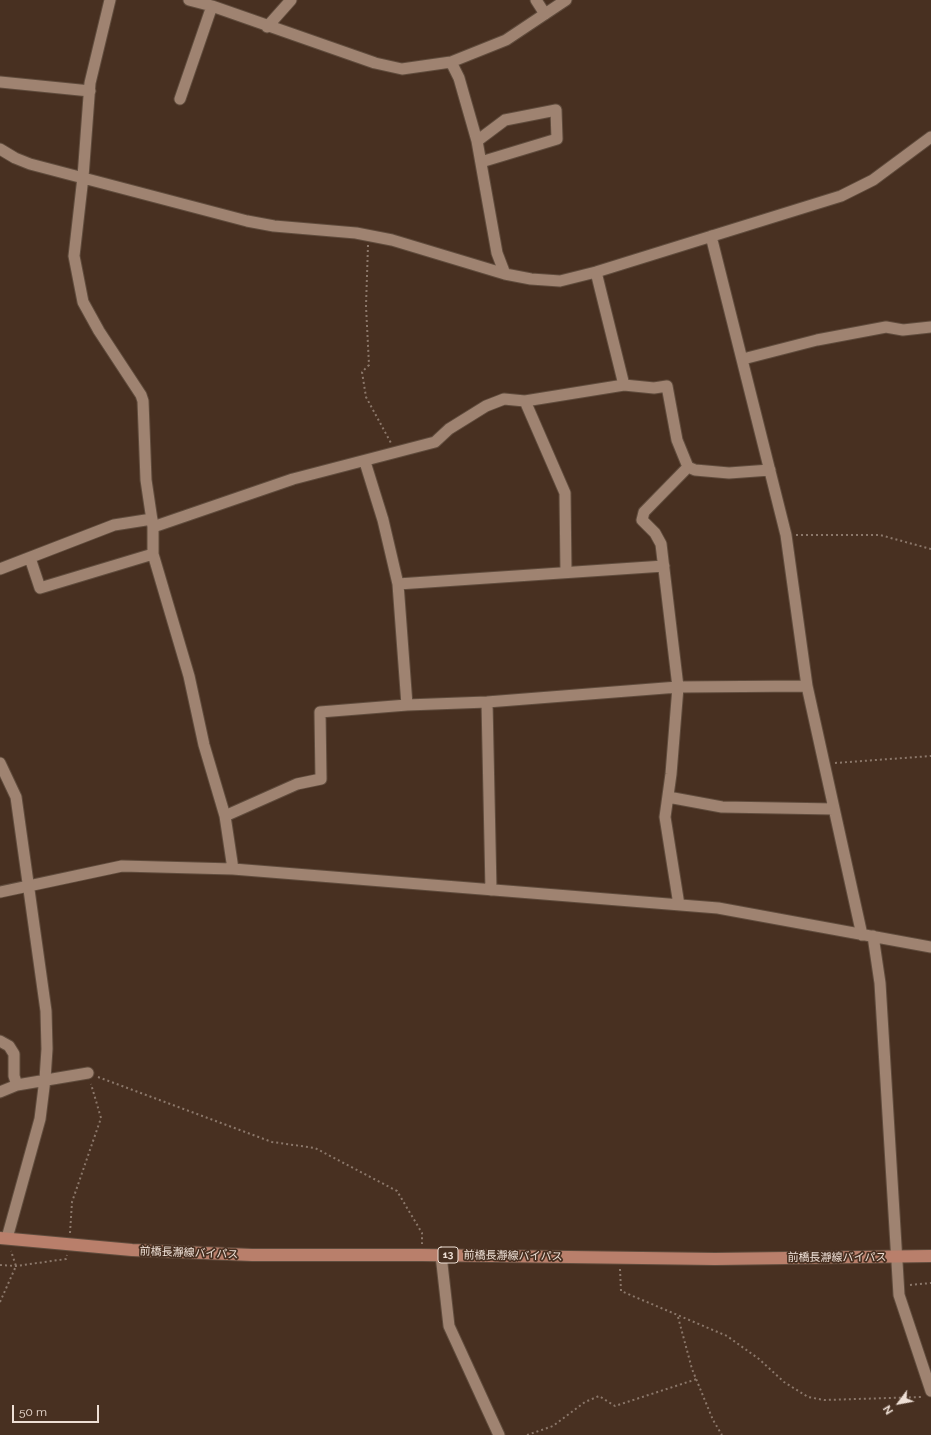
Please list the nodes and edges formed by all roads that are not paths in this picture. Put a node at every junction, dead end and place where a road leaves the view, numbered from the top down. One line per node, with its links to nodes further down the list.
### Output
1 (110, 0): 11 (street)
2 (189, 0): 6 (street)
3 (292, 0): 8 (street)
4 (536, 0): 7 (street)
5 (566, 0): 7 (street)
6 (212, 6): 8 (street); 12 (street)
7 (545, 14): 9 (street)
8 (268, 27): 9 (street)
9 (451, 62): 14 (street)
10 (0, 82): 11 (street)
11 (90, 90): 17 (street)
12 (180, 99)
13 (931, 138): 18 (street)
14 (477, 141): 16 (street); 16 (street)
15 (0, 149): 17 (street)
16 (481, 162): 20 (street)
17 (83, 177): 20 (street); 28 (street)
18 (711, 236): 19 (street); 22 (street)
19 (596, 272): 20 (street); 23 (street)
20 (505, 274)
21 (931, 327): 22 (street)
22 (743, 359): 27 (street)
23 (624, 385): 24 (street); 26 (street)
24 (525, 401): 25 (street); 33 (street)
25 (365, 462): 28 (street); 34 (street)
26 (688, 468): 27 (street); 31 (street)
27 (770, 470): 35 (street)
28 (153, 523): 29 (street); 30 (street)
29 (153, 554): 30 (street); 42 (street)
30 (30, 558): 32 (street)
31 (664, 566): 33 (street); 36 (street)
32 (0, 569)
33 (566, 572): 34 (street)
34 (398, 584): 38 (street)
35 (807, 686): 36 (street); 41 (street)
36 (678, 688): 37 (street); 40 (street)
37 (487, 702): 38 (street); 45 (street)
38 (407, 705): 42 (street)
39 (0, 763): 44 (street)
40 (668, 797): 41 (street); 47 (street)
41 (834, 809): 48 (street)
42 (225, 816): 43 (street)
43 (233, 869): 44 (street); 45 (street)
44 (28, 885): 46 (street); 52 (street)
45 (491, 890): 47 (street)
46 (0, 892)
47 (680, 905): 48 (street)
48 (868, 935): 49 (street); 58 (street)
49 (931, 947)
50 (0, 1041): 53 (street)
51 (88, 1073): 52 (street)
52 (45, 1079): 53 (street); 55 (street)
53 (17, 1084): 54 (street)
54 (0, 1092)
55 (4, 1238): 56 (main road, 前橋長瀞線バイパス / 13)
56 (441, 1255): 58 (main road, 前橋長瀞線バイパス / 13); 60 (street)
57 (931, 1256): 58 (main road, 前橋長瀞線バイパス / 13)
58 (897, 1258): 59 (street)
59 (927, 1394)
60 (499, 1435)

